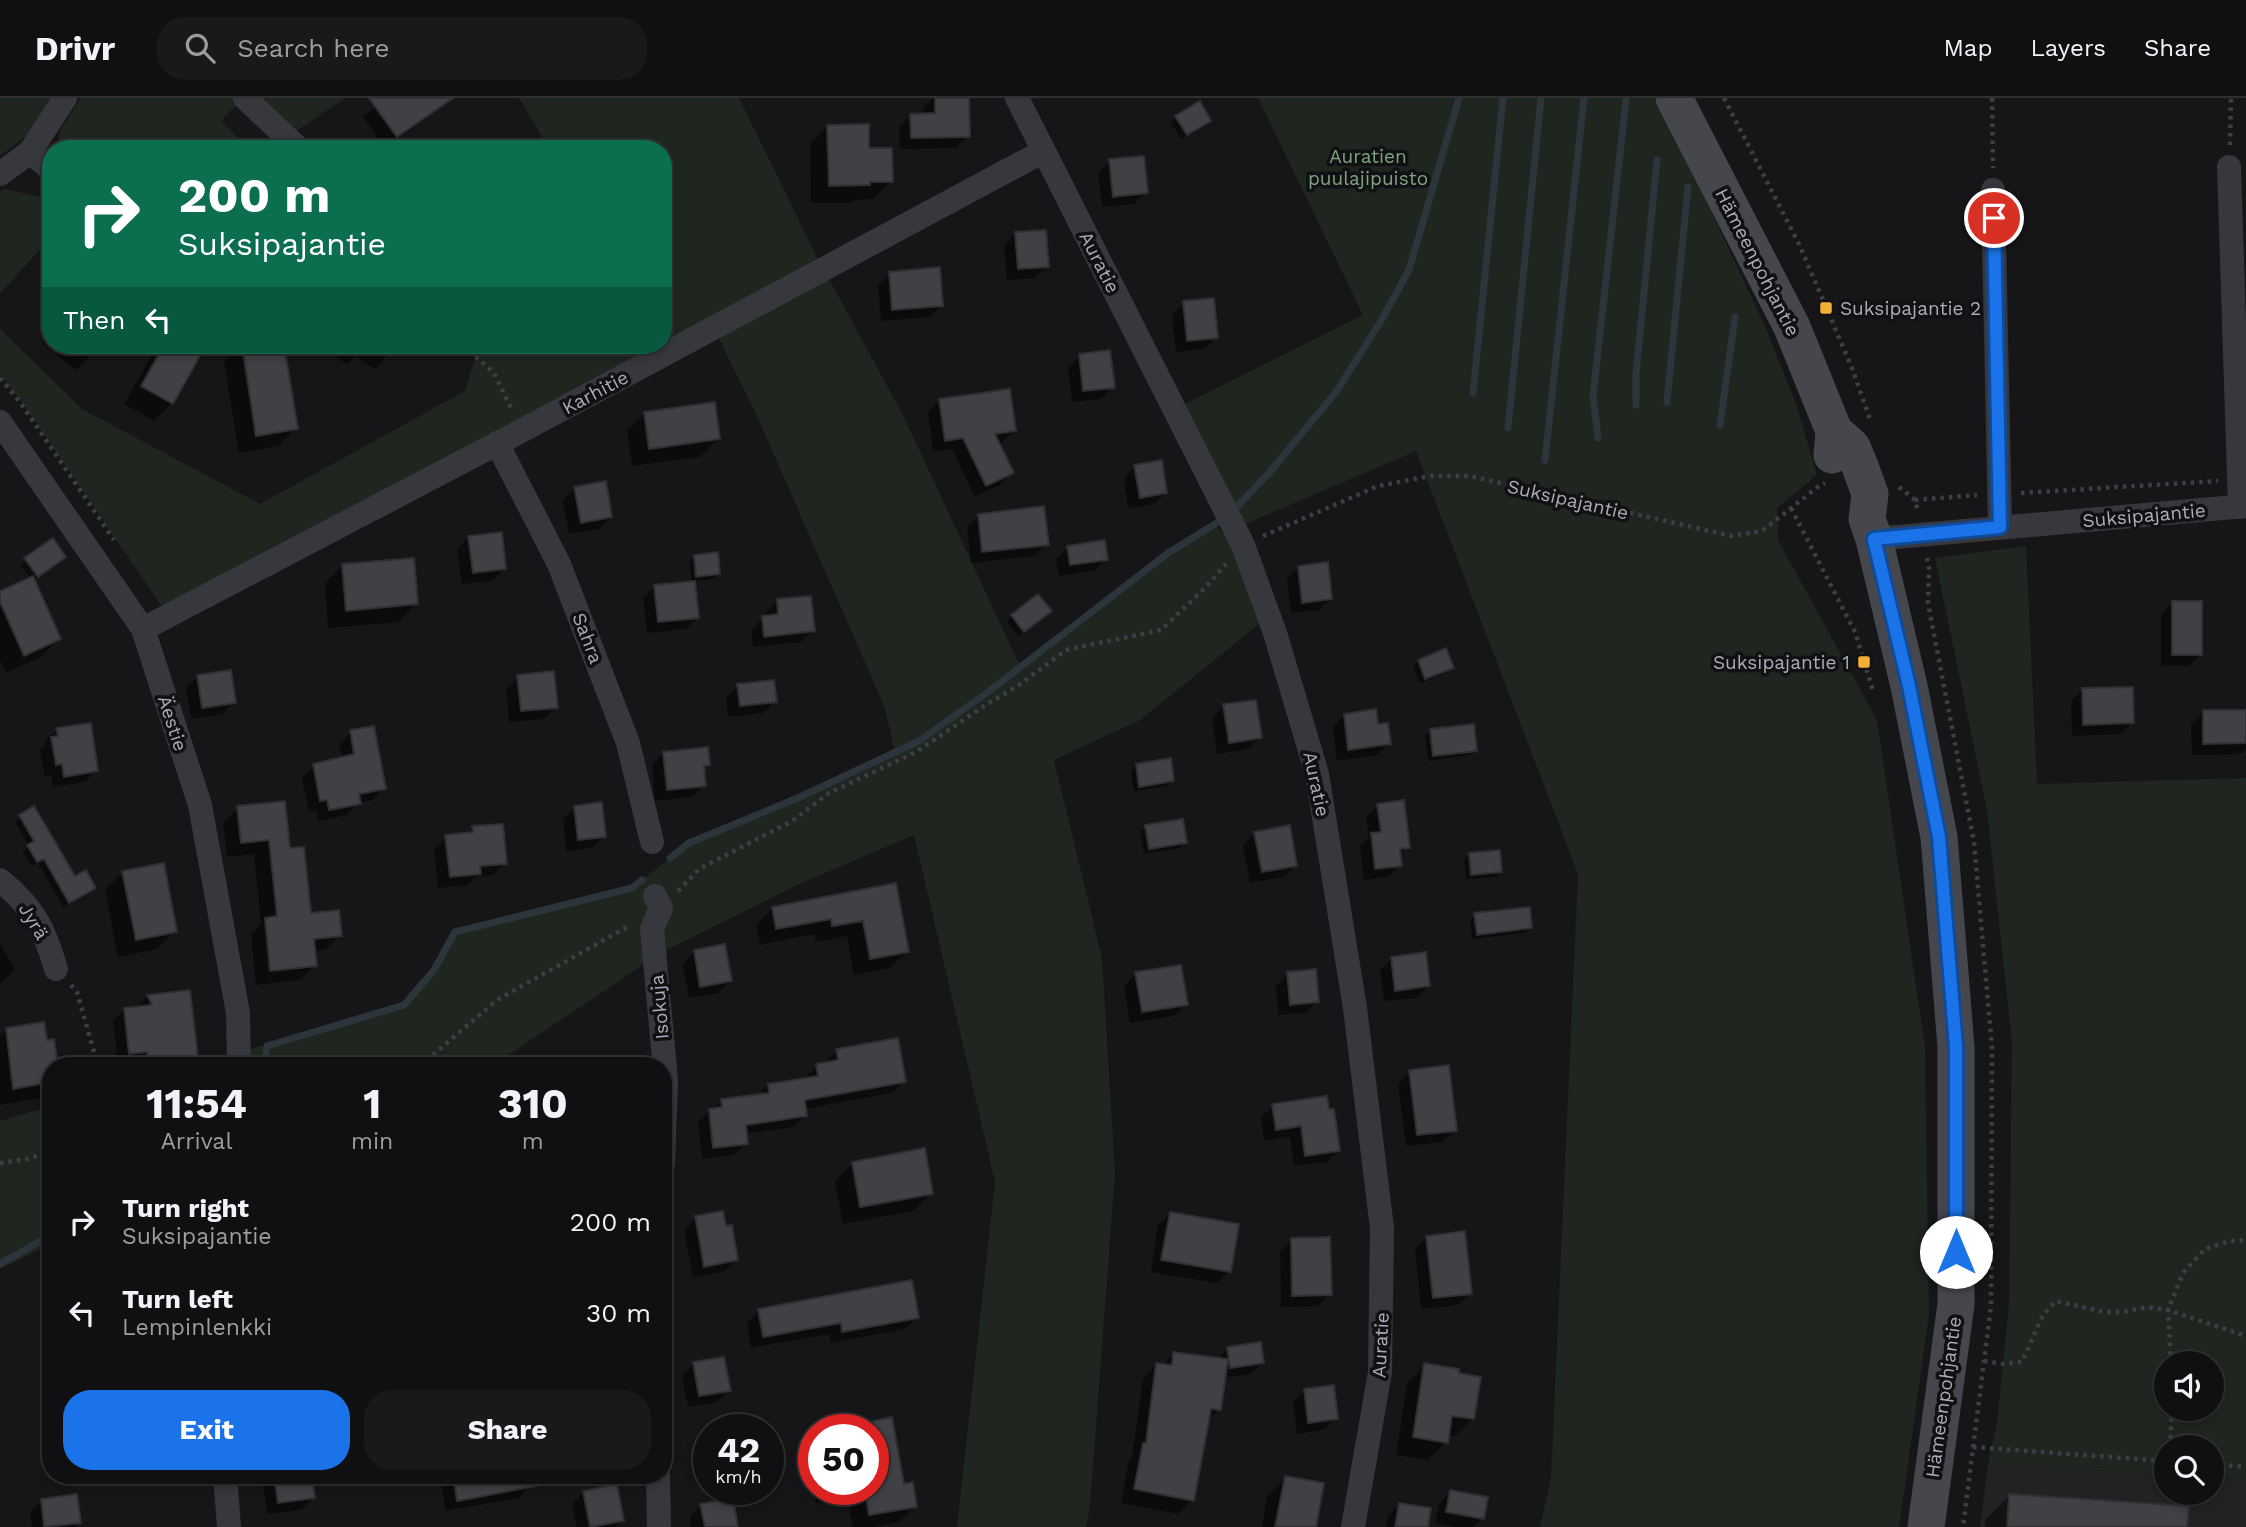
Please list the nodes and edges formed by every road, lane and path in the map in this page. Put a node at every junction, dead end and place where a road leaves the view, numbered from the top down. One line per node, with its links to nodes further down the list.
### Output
1 (65, 98): 9 (street)
2 (245, 98): 7 (street)
3 (1017, 98): 8 (street, Auratie)
4 (1674, 98): 20 (main road, Hämeenpohjantie)
5 (1992, 98): 13 (path)
6 (2231, 98): 11 (path)
7 (289, 140)
8 (1044, 150): 14 (street, Karhitie); 30 (street, Auratie)
9 (30, 152): 10 (street); 12 (street)
10 (42, 162)
11 (2230, 167): 23 (street)
12 (0, 174)
13 (1993, 190): 24 (street)
14 (672, 350)
15 (473, 354): 19 (path)
16 (664, 354): 19 (street, Karhitie)
17 (0, 378): 31 (path)
18 (0, 422): 32 (street, Äestie)
19 (523, 430): 21 (street, Karhitie)
20 (1834, 431): 22 (main road, Hämeenpohjantie); 29 (main road, Hämeenpohjantie)
21 (497, 443): 32 (street, Karhitie); 34 (street, Sahra)
22 (1840, 477): 27 (path, Suksipajantie); 29 (main road, Hämeenpohjantie)
23 (2239, 480): 24 (path); 26 (street)
24 (1999, 494): 25 (path); 28 (street)
25 (1915, 500)
26 (2243, 507): 28 (street, Suksipajantie)
27 (1791, 508): 30 (path, Suksipajantie); 33 (path)
28 (2000, 527): 29 (street, Suksipajantie)
29 (1870, 529): 58 (main road, Hämeenpohjantie)
30 (1243, 545): 36 (path); 57 (street, Auratie)
31 (120, 549)
32 (143, 629): 39 (street, Äestie)
33 (1873, 691)
34 (652, 842)
35 (0, 880): 37 (street, Jyrä)
36 (658, 902): 40 (path); 41 (street, Isokuja)
37 (56, 969): 38 (path)
38 (95, 1057)
39 (239, 1057)
40 (430, 1057)
41 (664, 1057)
42 (42, 1155): 43 (path)
43 (0, 1163)
44 (2246, 1240): 45 (path)
45 (2168, 1310): 46 (path); 47 (path); 48 (path)
46 (2246, 1336)
47 (2170, 1351)
48 (1984, 1361)
49 (1973, 1447): 50 (path)
50 (2154, 1460)
51 (2224, 1465): 52 (path)
52 (2246, 1467)
53 (226, 1484): 55 (street)
54 (659, 1484): 56 (street)
55 (229, 1527)
56 (659, 1527)
57 (1353, 1527)
58 (1926, 1527)

